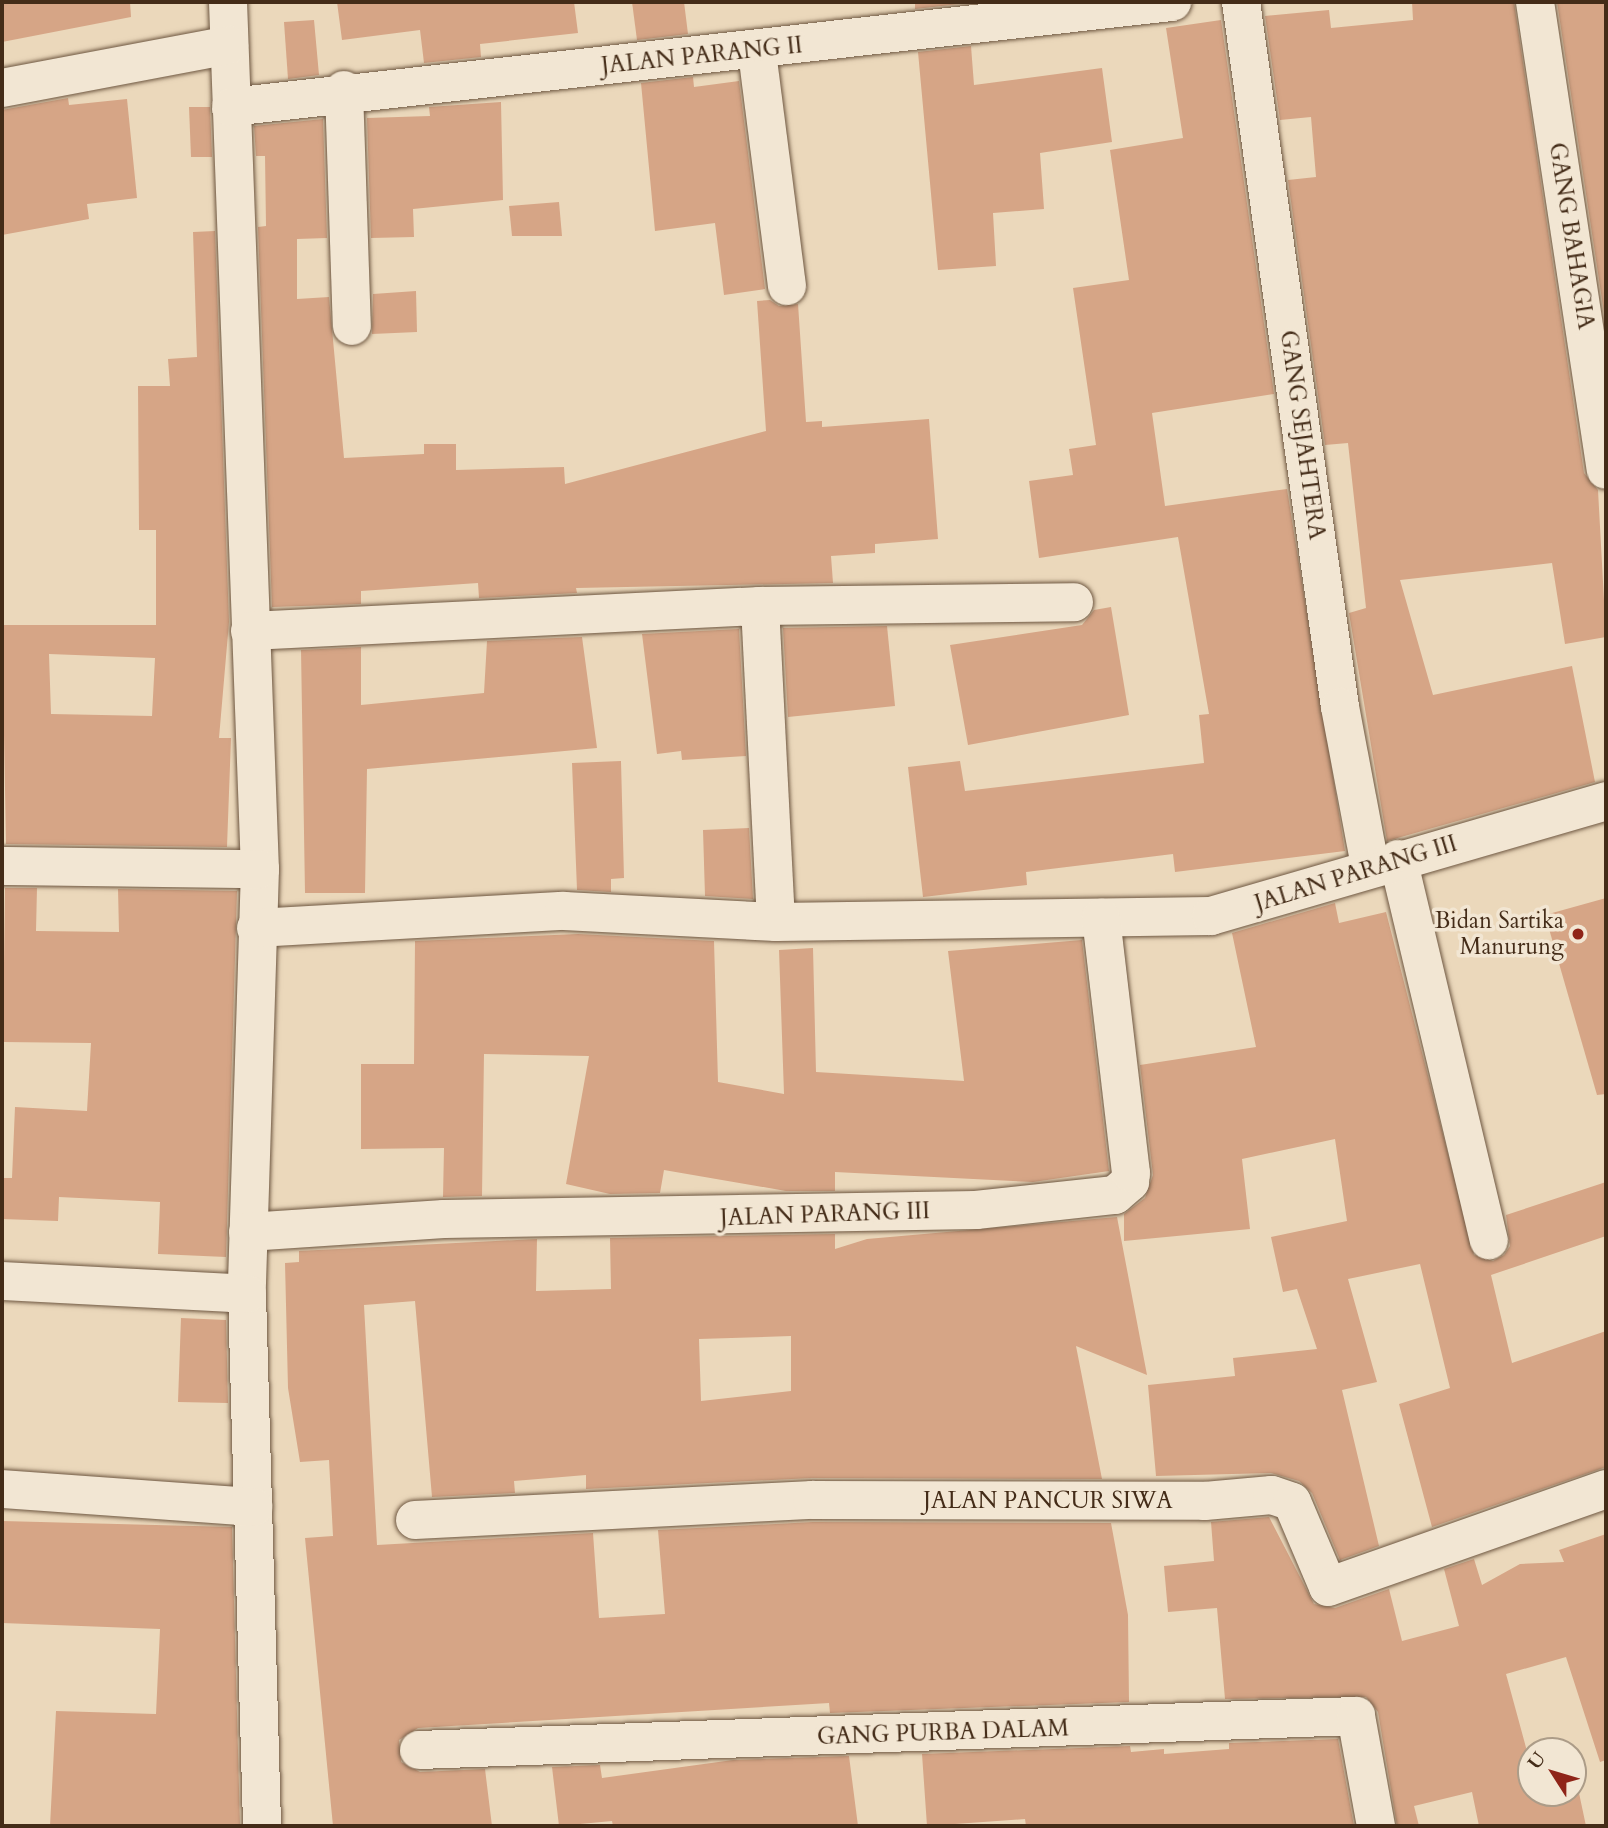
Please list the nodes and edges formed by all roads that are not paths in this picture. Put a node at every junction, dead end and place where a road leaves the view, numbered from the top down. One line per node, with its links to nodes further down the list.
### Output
1 (228, 2): 5 (street)
2 (1172, 2): 6 (street, JALAN PARANG II)
3 (1241, 2): 17 (street, GANG SEJAHTERA)
4 (1535, 2): 12 (street, GANG BAHAGIA)
5 (229, 45): 7 (street); 9 (street)
6 (757, 52): 8 (street, JALAN PARANG II); 10 (street)
7 (2, 88)
8 (344, 90): 9 (street, JALAN PARANG II); 11 (street)
9 (231, 107): 15 (street)
10 (787, 286)
11 (352, 326)
12 (1606, 470)
13 (1074, 602): 14 (street)
14 (760, 606): 15 (street); 21 (street)
15 (250, 631): 19 (street)
16 (1606, 801): 17 (street, JALAN PARANG III)
17 (1384, 862): 20 (street, JALAN PARANG III); 24 (street, GANG SEJAHTERA)
18 (2, 866): 19 (street)
19 (260, 869): 22 (street)
20 (1094, 918): 21 (street); 23 (street, JALAN PARANG III)
21 (776, 922): 22 (street)
22 (256, 928): 23 (street)
23 (248, 1232): 26 (street)
24 (1489, 1240)
25 (2, 1281): 26 (street)
26 (247, 1294): 29 (street)
27 (2, 1489): 29 (street)
28 (1606, 1489): 30 (street, JALAN PANCUR SIWA)
29 (253, 1507): 32 (street)
30 (415, 1520)
31 (419, 1750): 33 (street, GANG PURBA DALAM)
32 (262, 1826)
33 (1376, 1826)

